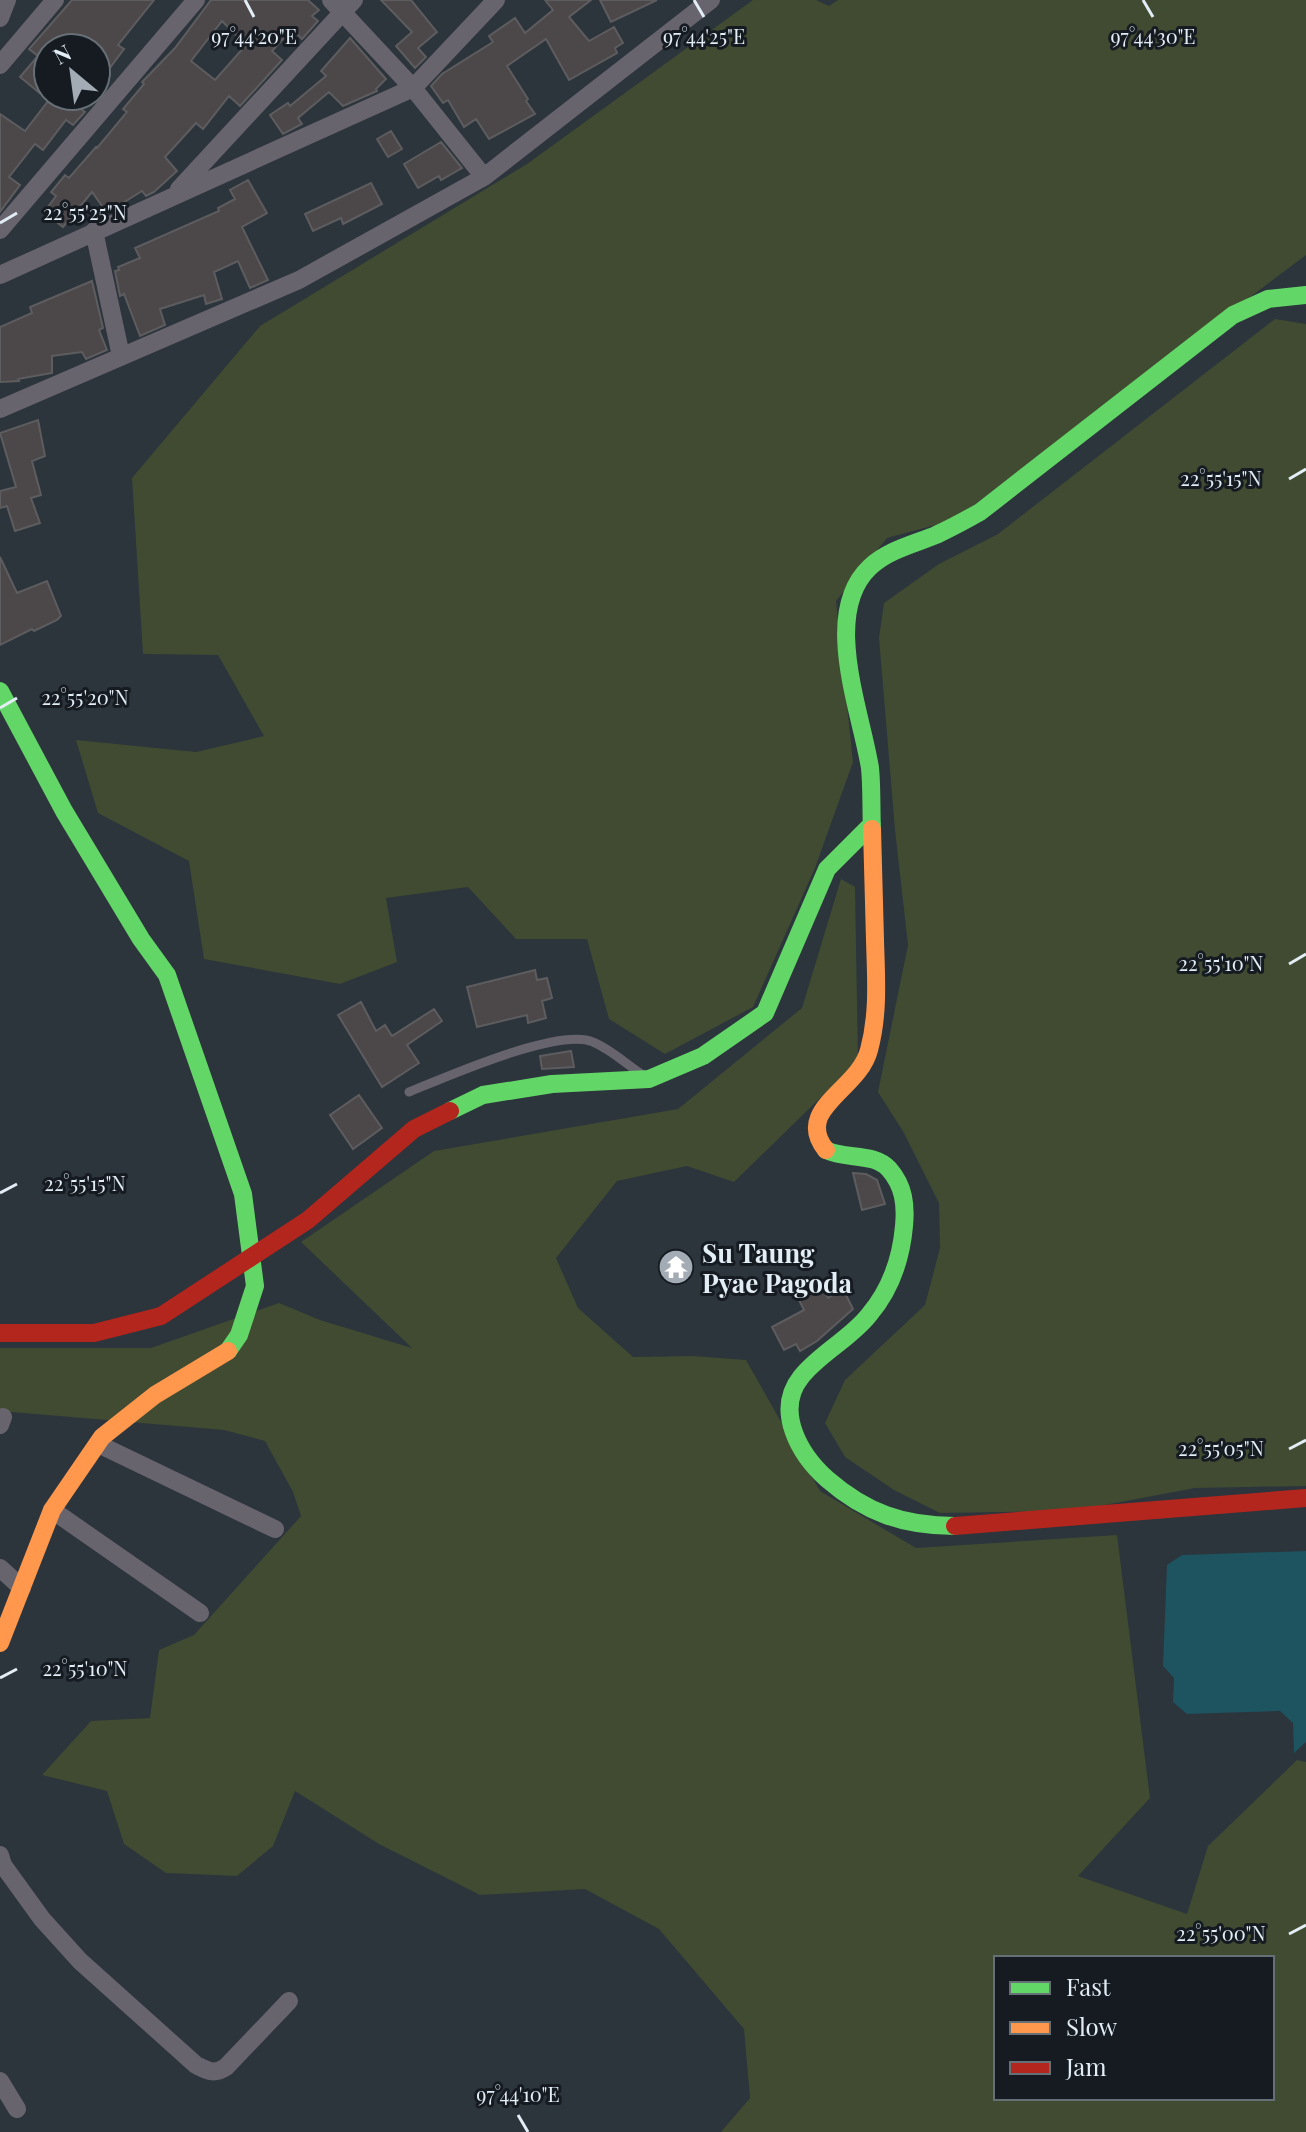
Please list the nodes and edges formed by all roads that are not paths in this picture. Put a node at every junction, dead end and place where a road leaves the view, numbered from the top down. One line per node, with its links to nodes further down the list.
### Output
1 (7, 0): 7 (street)
2 (55, 0): 8 (street)
3 (196, 0): 12 (street)
4 (496, 0): 9 (street)
5 (711, 0): 10 (street)
6 (343, 4): 9 (street); 11 (street)
7 (0, 18)
8 (0, 65)
9 (413, 88): 10 (street); 11 (street)
10 (484, 177): 16 (street)
11 (175, 194): 13 (street)
12 (0, 230)
13 (94, 231): 14 (street); 16 (street)
14 (0, 275)
15 (1306, 295): 19 (street)
16 (121, 356): 17 (street)
17 (0, 409)
18 (0, 691): 22 (street)
19 (872, 824): 20 (street); 25 (street)
20 (649, 1079): 21 (lane); 22 (street)
21 (409, 1092)
22 (250, 1258): 23 (street); 24 (street)
23 (0, 1333)
24 (98, 1444): 26 (street); 27 (street)
25 (1306, 1498)
26 (52, 1510): 29 (street); 30 (street)
27 (275, 1529)
28 (0, 1568): 29 (street)
29 (22, 1588): 31 (street)
30 (200, 1613)
31 (0, 1643)
32 (1, 1863): 33 (street)
33 (289, 2001)
34 (0, 2081): 35 (street)
35 (17, 2109)

